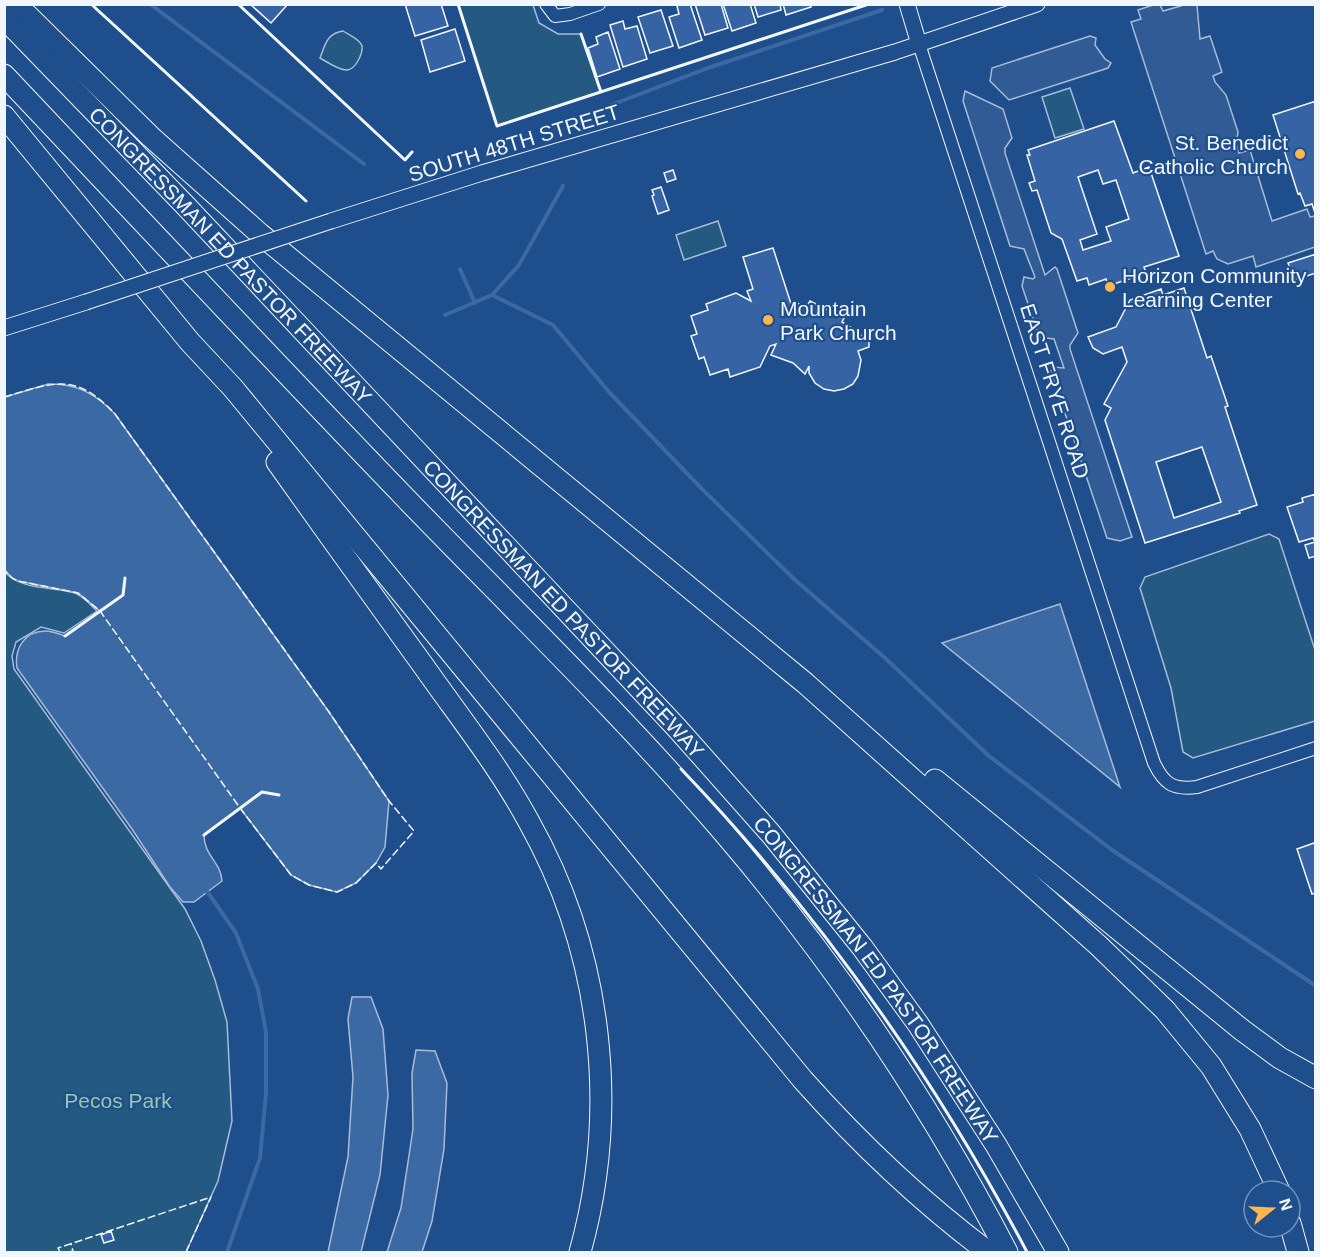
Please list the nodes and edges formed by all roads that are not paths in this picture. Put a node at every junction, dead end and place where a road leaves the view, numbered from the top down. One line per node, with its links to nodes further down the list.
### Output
1 (16, 4): 12 (highway)
2 (546, 4): 3 (street)
3 (599, 4)
4 (907, 4): 7 (street, EAST FRYE ROAD)
5 (1037, 4): 7 (street, SOUTH 48TH STREET)
6 (4, 18): 19 (highway, CONGRESSMAN ED PASTOR FREEWAY)
7 (919, 44): 10 (street, SOUTH 48TH STREET, bridge); 13 (street, EAST FRYE ROAD)
8 (4, 75): 18 (highway, CONGRESSMAN ED PASTOR FREEWAY)
9 (4, 116): 11 (highway)
10 (4, 328)
11 (190, 342): 16 (highway); 17 (highway)
12 (805, 682): 14 (highway); 15 (highway)
13 (1316, 748)
14 (1316, 1078)
15 (1274, 1179)
16 (580, 1252)
17 (988, 1252)
18 (1007, 1252)
19 (1058, 1252)

